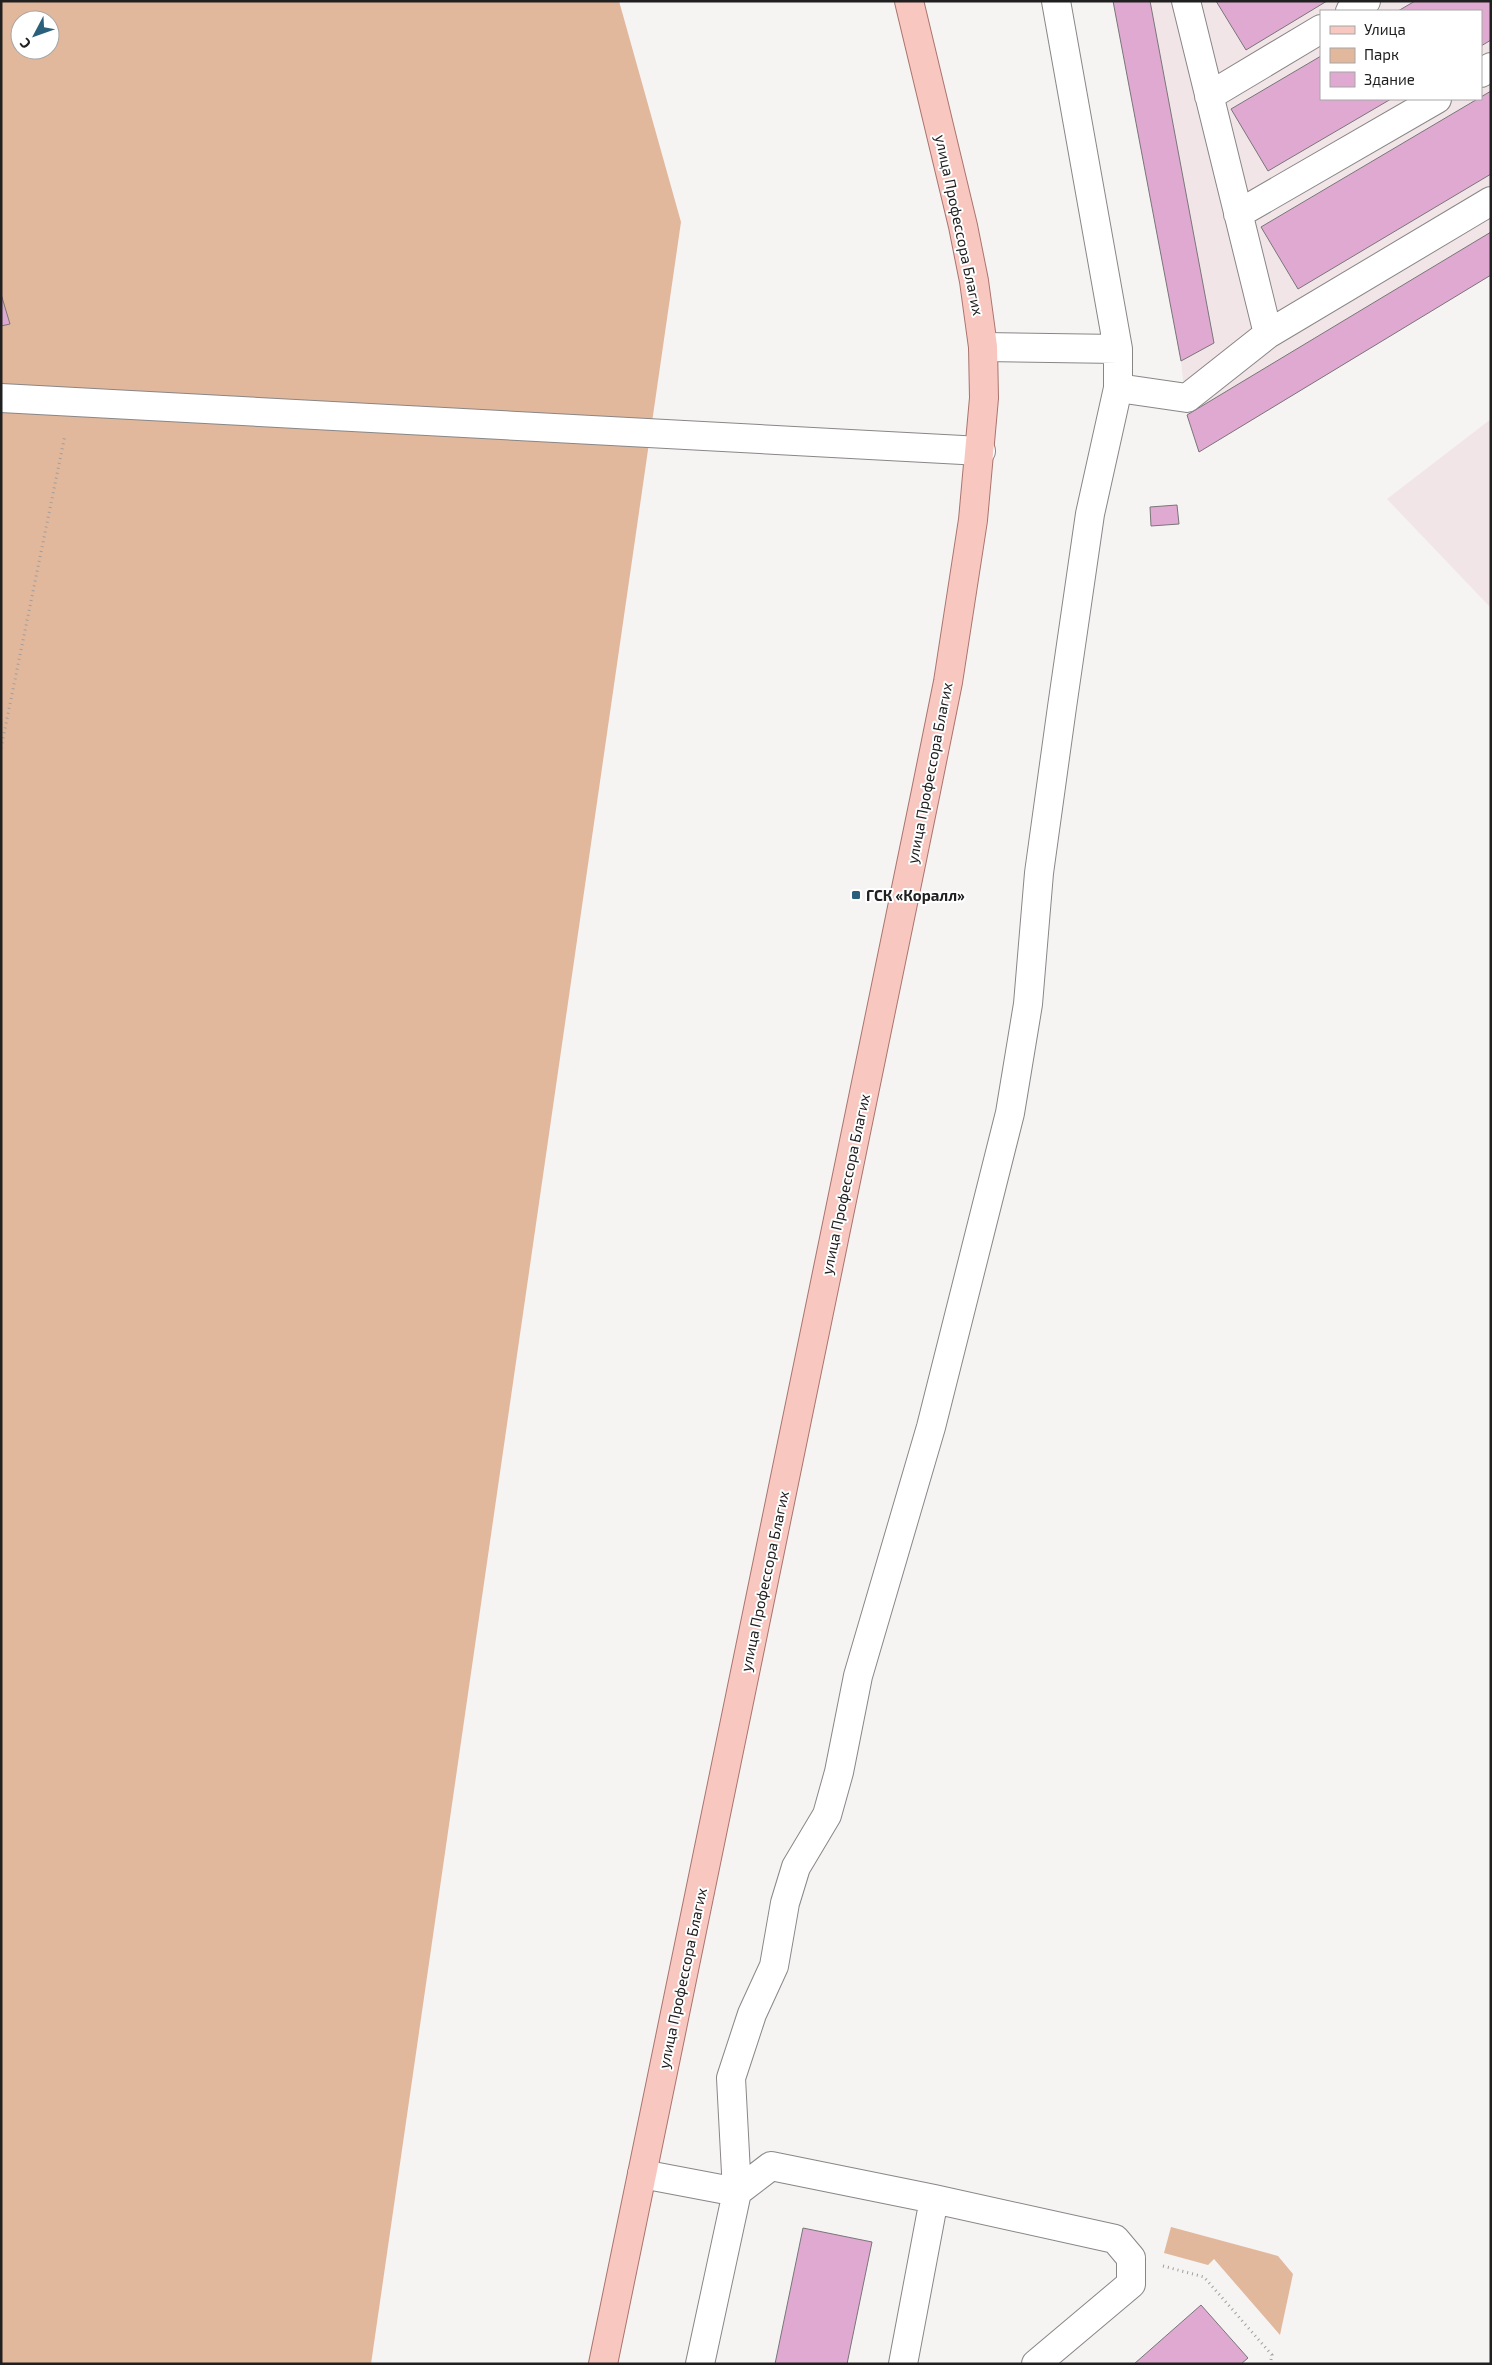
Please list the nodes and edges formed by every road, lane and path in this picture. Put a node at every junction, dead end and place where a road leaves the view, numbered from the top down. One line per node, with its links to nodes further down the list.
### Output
1 (909, 1): 12 (main road, улица Профессора Благих)
2 (1056, 1): 13 (lane)
3 (1186, 1): 7 (lane)
4 (1366, 1): 5 (lane)
5 (1352, 10)
6 (1320, 30): 7 (lane)
7 (1209, 96): 10 (lane)
8 (1435, 100): 10 (lane)
9 (1491, 201): 11 (lane)
10 (1238, 214): 11 (lane)
11 (1268, 334): 14 (lane)
12 (983, 347): 13 (lane); 17 (main road, улица Профессора Благих)
13 (1118, 349): 14 (lane)
14 (1118, 388): 20 (lane)
15 (1, 398): 16 (lane)
16 (72, 402): 17 (lane); 18 (path)
17 (981, 451): 19 (main road, улица Профессора Благих)
18 (1, 748)
19 (642, 2174): 20 (lane); 23 (main road, улица Профессора Благих)
20 (738, 2192): 21 (lane); 24 (lane)
21 (934, 2199): 22 (lane); 25 (lane)
22 (1131, 2258): 26 (lane); 27 (path)
23 (603, 2364)
24 (700, 2364)
25 (903, 2364)
26 (1036, 2364)
27 (1270, 2364)

